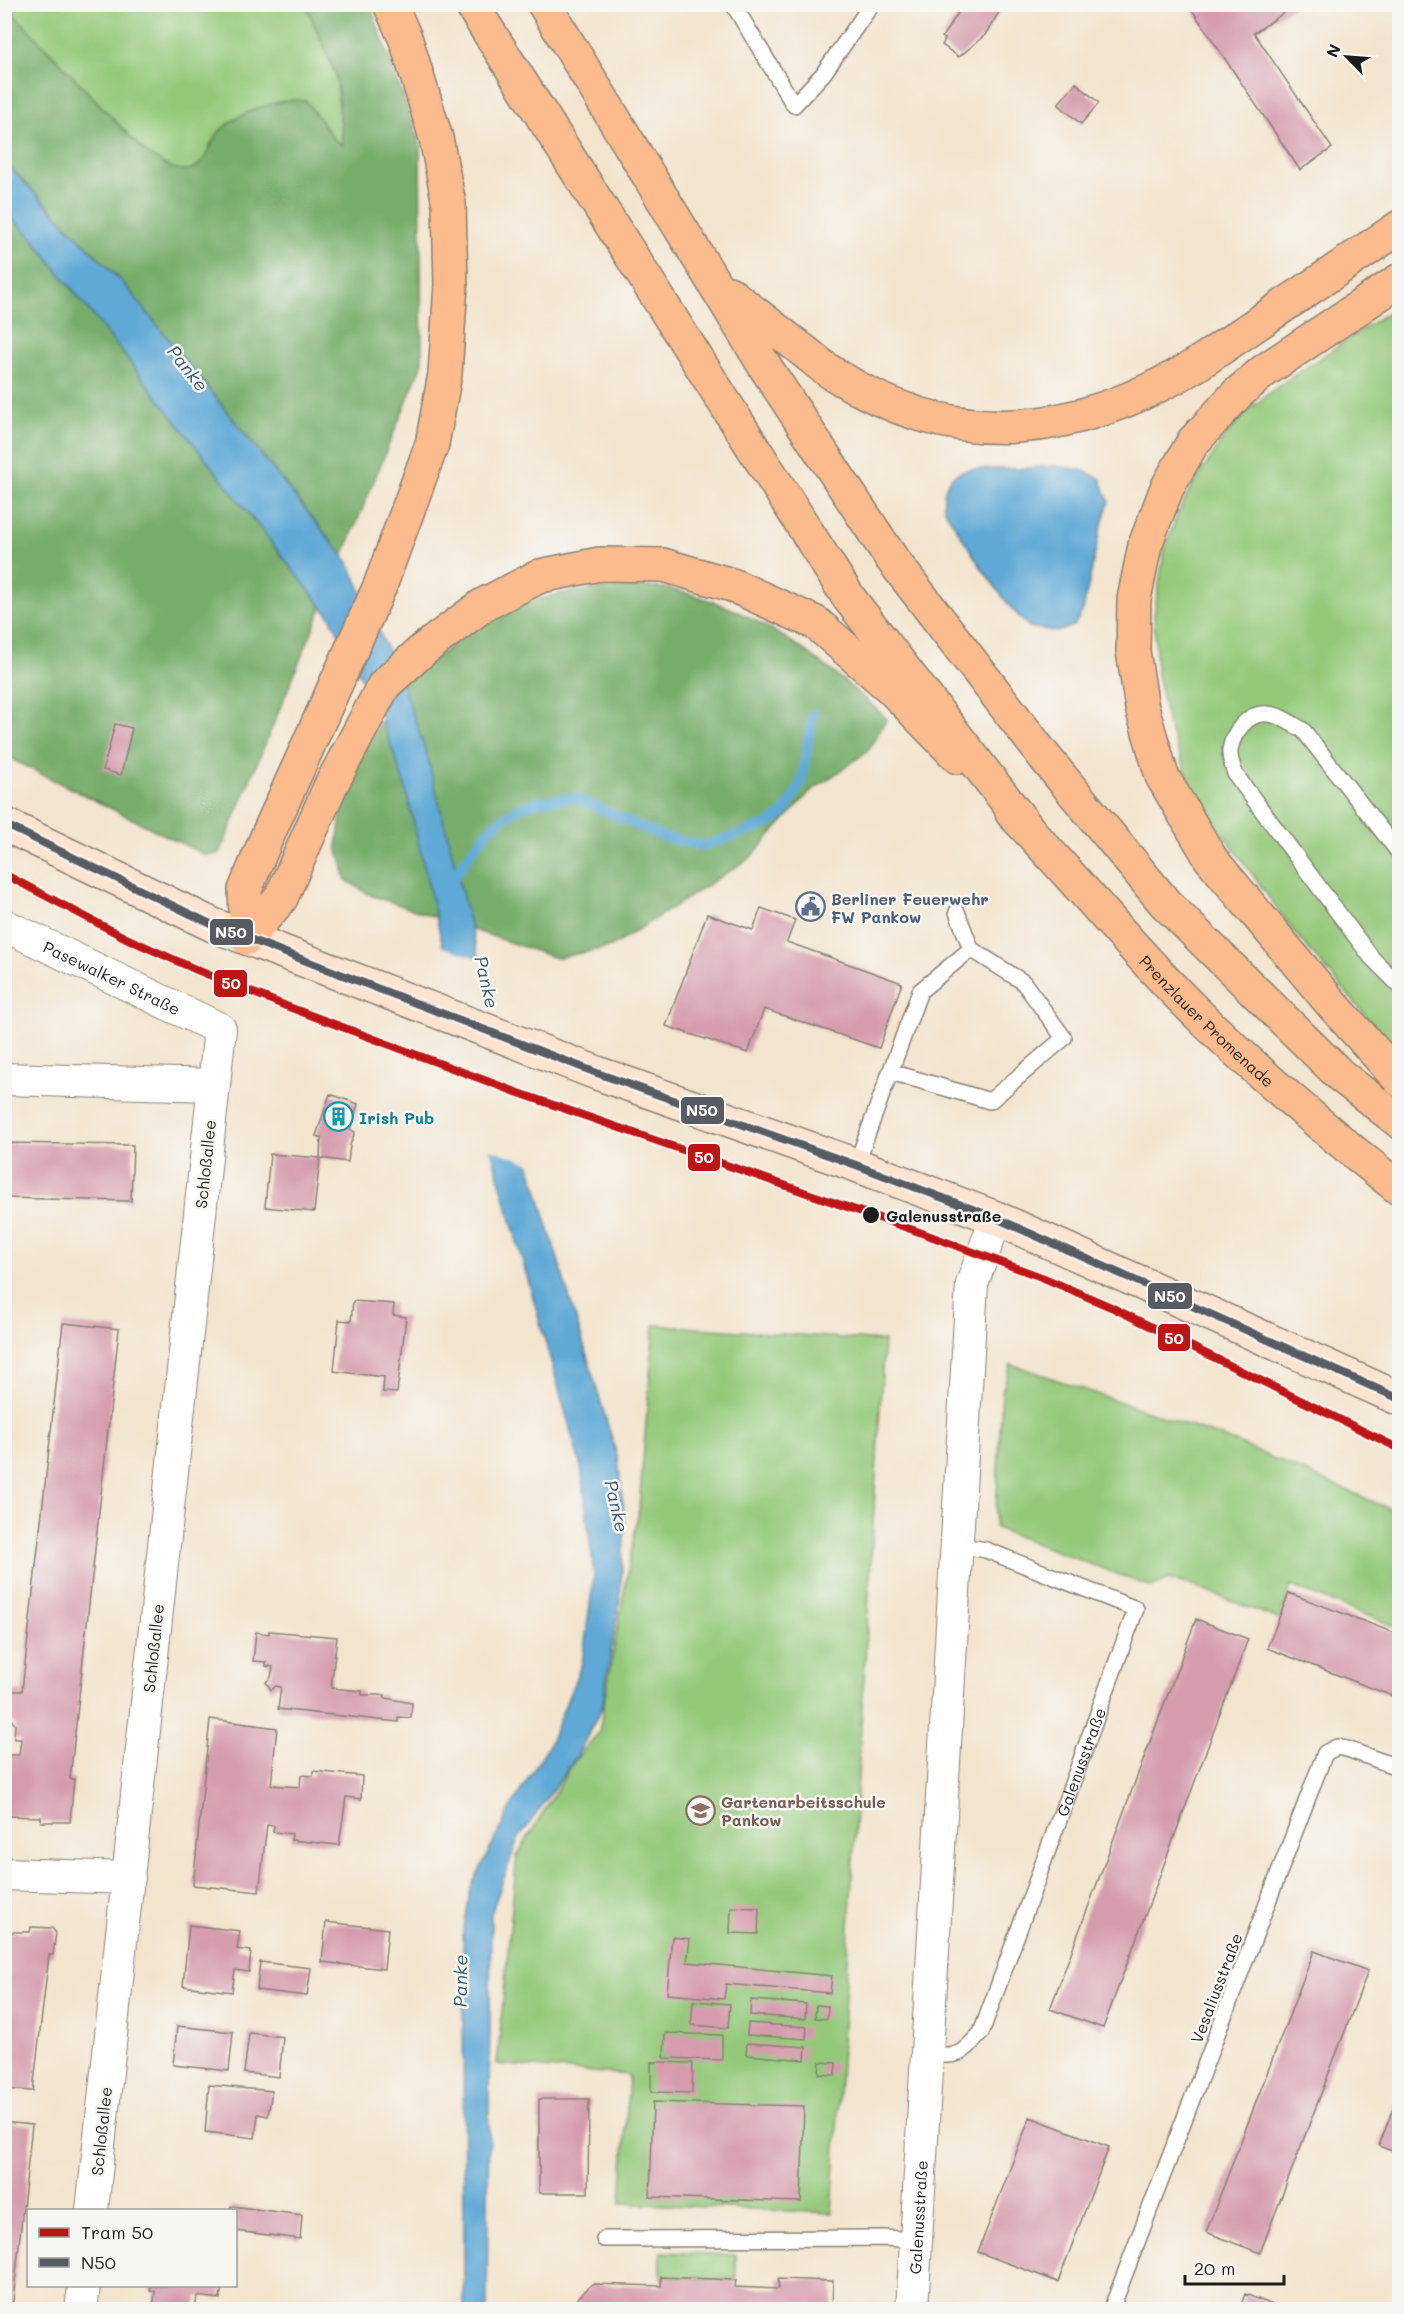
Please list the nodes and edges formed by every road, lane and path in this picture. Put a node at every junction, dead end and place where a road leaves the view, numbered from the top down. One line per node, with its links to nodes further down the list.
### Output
1 (390, 4): 14 (main road)
2 (471, 4): 10 (main road)
3 (544, 4): 8 (main road)
4 (733, 4): 5 (lane)
5 (872, 4)
6 (1400, 228): 8 (main road)
7 (1400, 280): 20 (main road)
8 (715, 282): 22 (main road)
9 (4, 824): 14 (main road)
10 (1032, 834): 14 (main road); 24 (main road, Prenzlauer Promenade)
11 (1400, 854): 16 (lane)
12 (957, 912): 15 (lane)
13 (4, 925): 17 (street, Pasewalker Straße)
14 (248, 939): 23 (main road)
15 (971, 949): 18 (lane); 18 (lane)
16 (1400, 986)
17 (220, 1029): 21 (street, Schloßallee)
18 (891, 1072): 23 (lane)
19 (4, 1079): 21 (street)
20 (1400, 1080)
21 (213, 1085): 30 (street, Schloßallee)
22 (1400, 1122)
23 (856, 1165): 25 (main road)
24 (1400, 1189)
25 (996, 1218): 26 (main road); 27 (street, Galenusstraße)
26 (1400, 1399)
27 (957, 1545): 31 (street, Galenusstraße); 31 (lane, Galenusstraße)
28 (1400, 1768): 38 (lane, Vesaliusstraße)
29 (4, 1874): 30 (street)
30 (129, 1878): 32 (street, Schloßallee)
31 (926, 2054): 34 (street, Galenusstraße)
32 (92, 2209)
33 (604, 2239): 34 (lane)
34 (916, 2240): 37 (street, Galenusstraße)
35 (84, 2287): 36 (street)
36 (81, 2310)
37 (912, 2310)
38 (1111, 2310)

